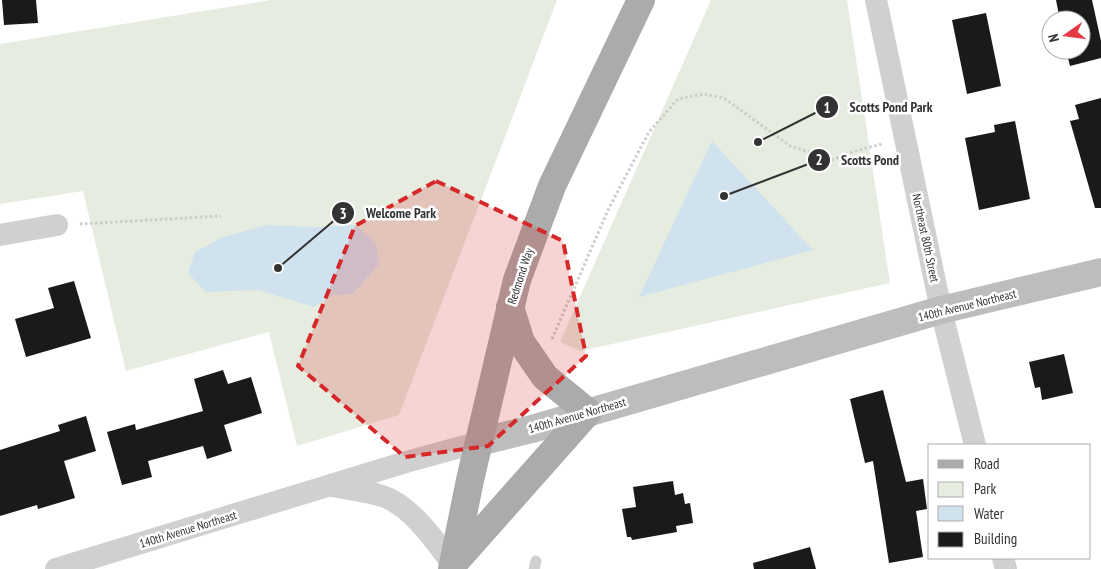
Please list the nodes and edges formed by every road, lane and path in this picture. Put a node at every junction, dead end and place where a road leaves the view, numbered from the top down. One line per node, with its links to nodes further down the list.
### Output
1 (641, 0): 8 (main road, Redmond Way)
2 (876, 0): 9 (street, Northeast 80th Street)
3 (885, 144): 10 (path)
4 (221, 216): 5 (path)
5 (56, 225): 6 (street)
6 (0, 235)
7 (1101, 272): 9 (main road, 140th Avenue Northeast)
8 (510, 307): 11 (main road); 12 (main road, Redmond Way)
9 (941, 310): 11 (main road, 140th Avenue Northeast); 13 (street, Northeast 80th Street)
10 (551, 342)
11 (588, 412): 12 (main road, 140th Avenue Northeast); 15 (main road)
12 (478, 442): 14 (street, 140th Avenue Northeast); 15 (main road, Redmond Way)
13 (975, 444)
14 (329, 486): 15 (street); 16 (street, 140th Avenue Northeast)
15 (452, 567)
16 (60, 568)

